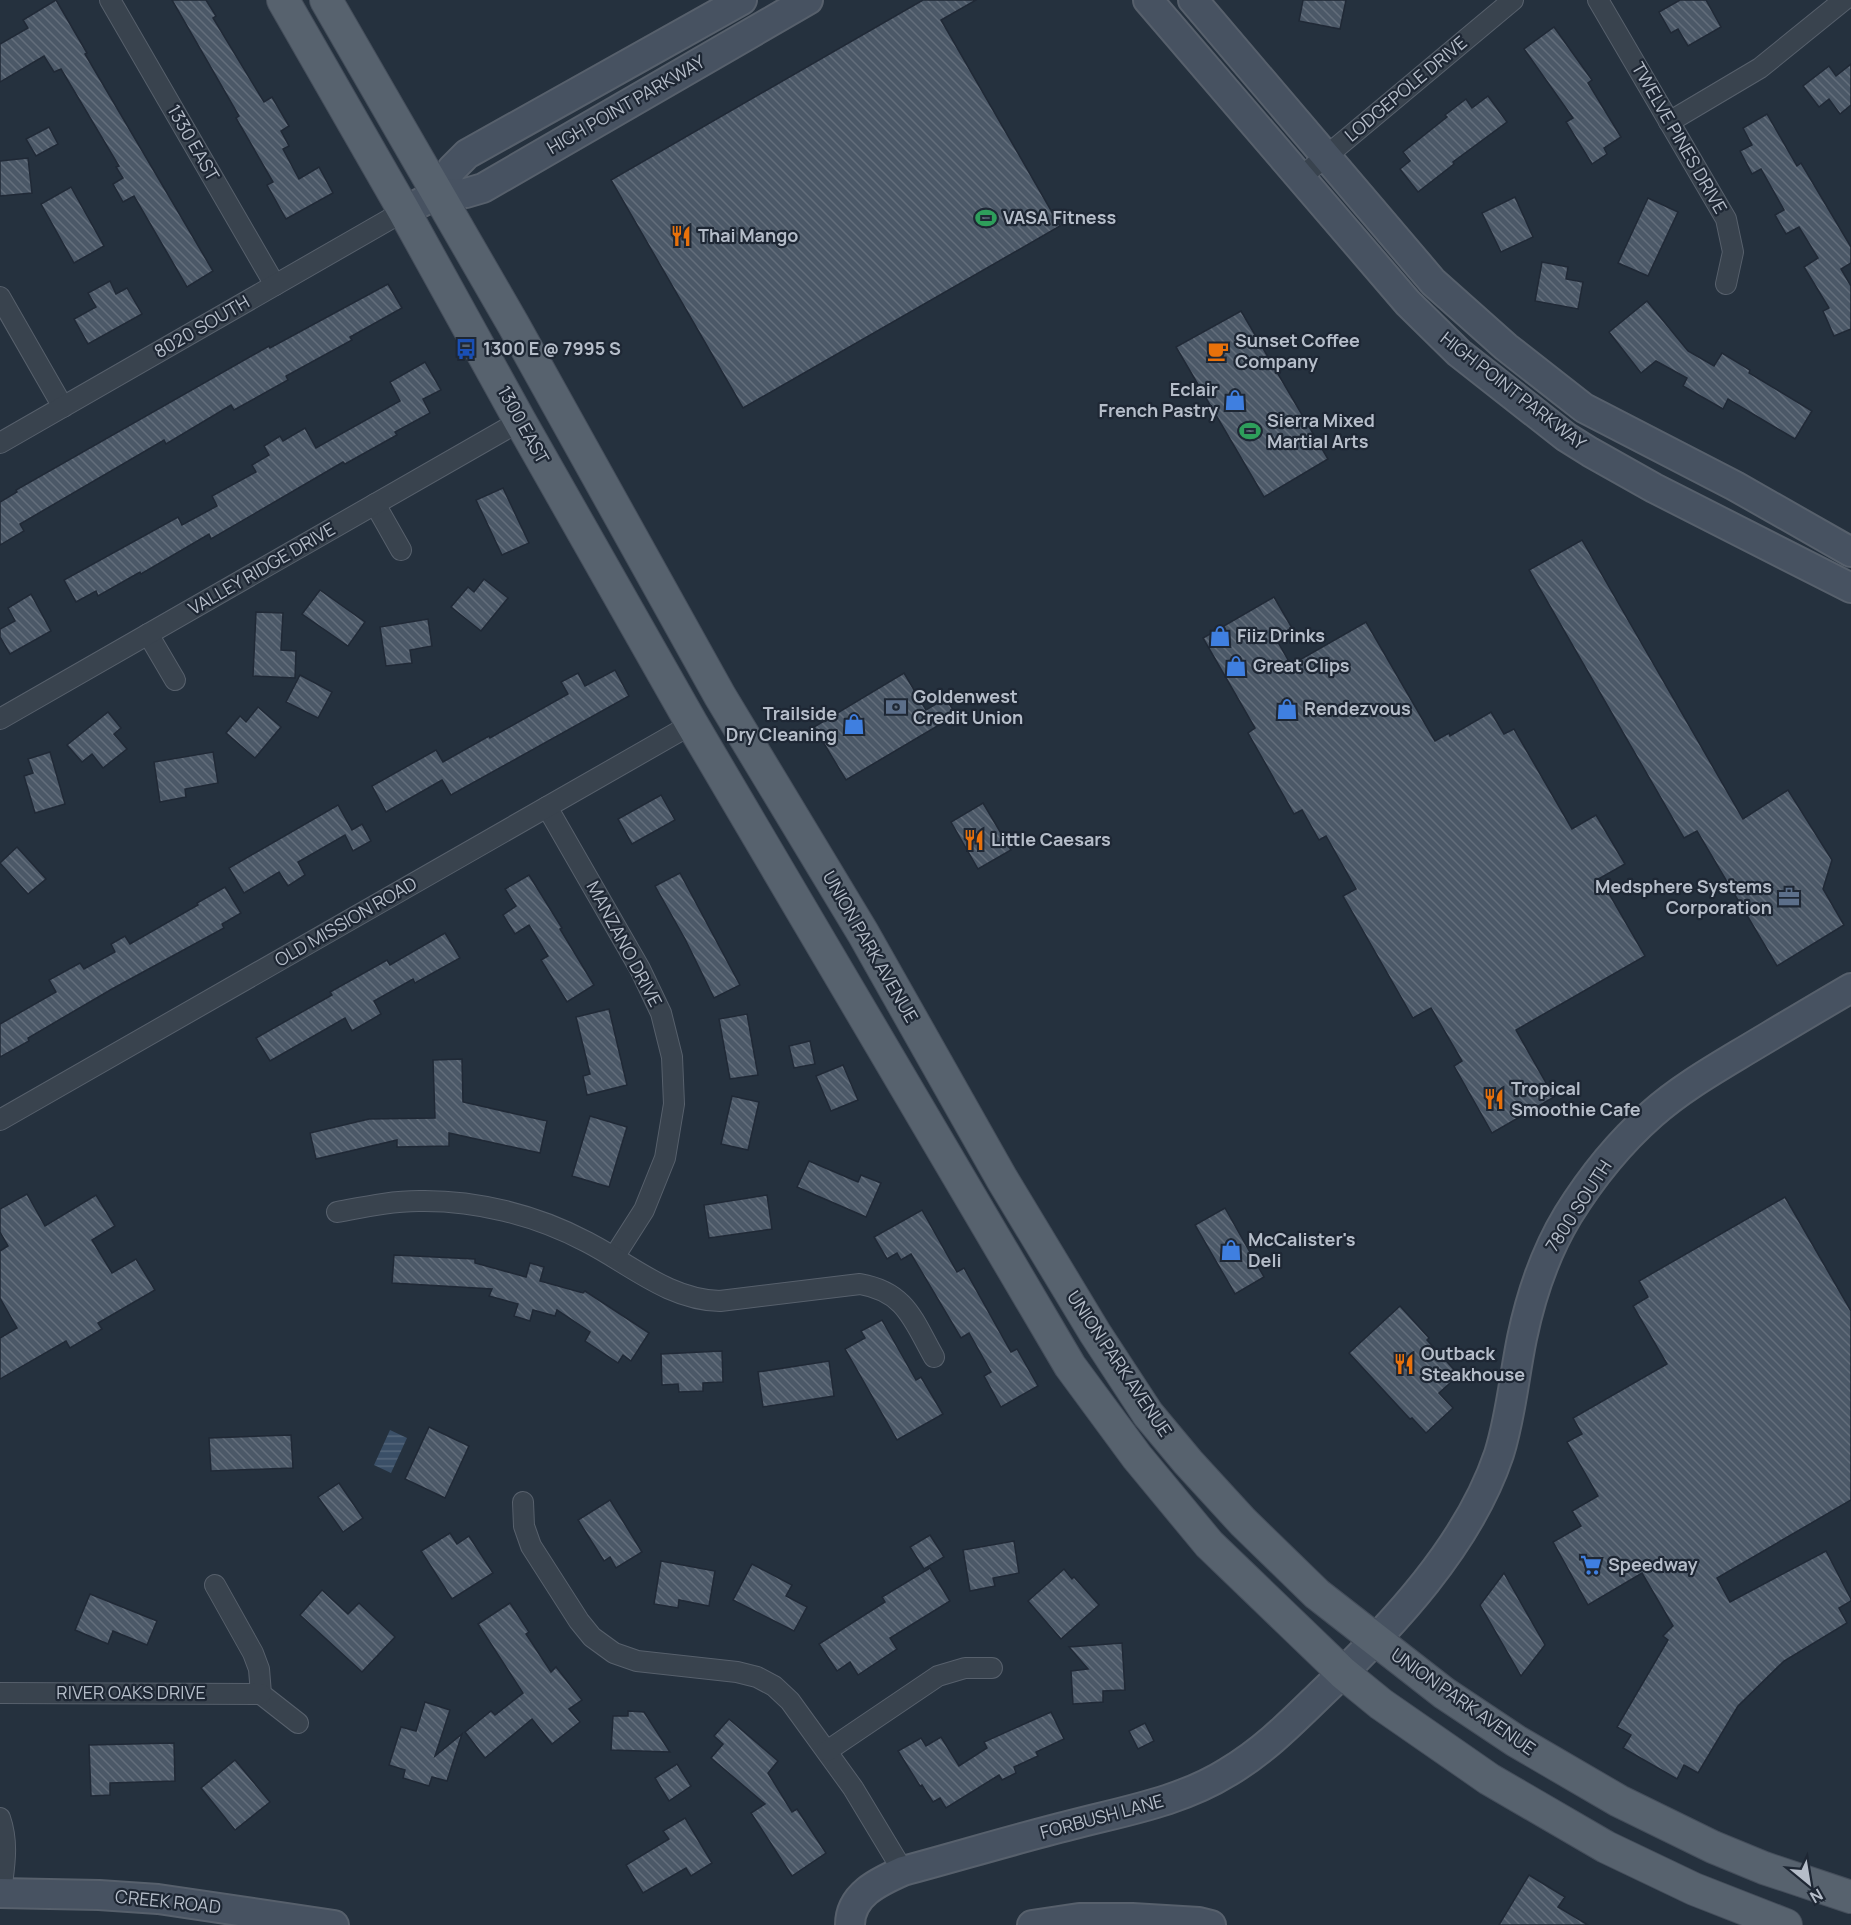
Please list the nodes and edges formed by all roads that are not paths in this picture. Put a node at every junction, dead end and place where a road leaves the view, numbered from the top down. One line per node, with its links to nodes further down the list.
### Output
1 (110, 0): 17 (street, 1330 EAST)
2 (283, 0): 15 (main road, 1300 EAST)
3 (326, 0): 14 (main road)
4 (742, 0): 14 (street, HIGH POINT PARKWAY)
5 (808, 0): 14 (street, HIGH POINT PARKWAY)
6 (1148, 0): 13 (street, HIGH POINT PARKWAY)
7 (1192, 0): 12 (street, HIGH POINT PARKWAY)
8 (1513, 0): 12 (street, LODGEPOLE DRIVE)
9 (1598, 0): 11 (street, TWELVE PINES DRIVE)
10 (1844, 0): 11 (street)
11 (1669, 122): 16 (street, TWELVE PINES DRIVE)
12 (1325, 157): 13 (street, LODGEPOLE DRIVE); 24 (street, HIGH POINT PARKWAY)
13 (1300, 178): 25 (street, HIGH POINT PARKWAY)
14 (438, 194): 15 (street, HIGH POINT PARKWAY); 37 (main road, UNION PARK AVENUE)
15 (404, 211): 17 (street, 8020 SOUTH); 20 (main road, 1300 EAST)
16 (1726, 284)
17 (275, 285): 19 (street, 8020 SOUTH)
18 (0, 297): 19 (street)
19 (63, 407): 21 (street, 8020 SOUTH)
20 (520, 421): 22 (street, VALLEY RIDGE DRIVE); 29 (main road, 1300 EAST)
21 (0, 443)
22 (375, 504): 23 (street); 26 (street, VALLEY RIDGE DRIVE)
23 (401, 550)
24 (1851, 552)
25 (1851, 588)
26 (148, 634): 27 (street); 28 (street, VALLEY RIDGE DRIVE)
27 (175, 680)
28 (0, 719)
29 (693, 724): 30 (street, OLD MISSION ROAD); 35 (main road, UNION PARK AVENUE)
30 (547, 807): 32 (street, OLD MISSION ROAD); 34 (street, MANZANO DRIVE)
31 (1851, 987): 40 (street, 7800 SOUTH)
32 (0, 1120)
33 (337, 1212): 34 (street)
34 (614, 1257): 36 (street)
35 (1053, 1338): 37 (main road); 42 (main road, UNION PARK AVENUE)
36 (934, 1357)
37 (1148, 1414): 40 (main road, UNION PARK AVENUE)
38 (522, 1502): 46 (street)
39 (215, 1585): 44 (street)
40 (1375, 1640): 42 (street, 7800 SOUTH); 50 (main road, UNION PARK AVENUE)
41 (992, 1668): 46 (street)
42 (1343, 1673): 48 (street, FORBUSH LANE); 56 (main road, UNION PARK AVENUE)
43 (0, 1693): 44 (street, RIVER OAKS DRIVE)
44 (261, 1694): 45 (street)
45 (298, 1723)
46 (827, 1751): 48 (street)
47 (0, 1818): 49 (street)
48 (903, 1871): 53 (street, FORBUSH LANE)
49 (0, 1893): 52 (street, CREEK ROAD)
50 (1851, 1897)
51 (1079, 1921): 54 (street); 55 (street)
52 (334, 1925)
53 (850, 1925)
54 (1032, 1925)
55 (1211, 1925)
56 (1786, 1925)

